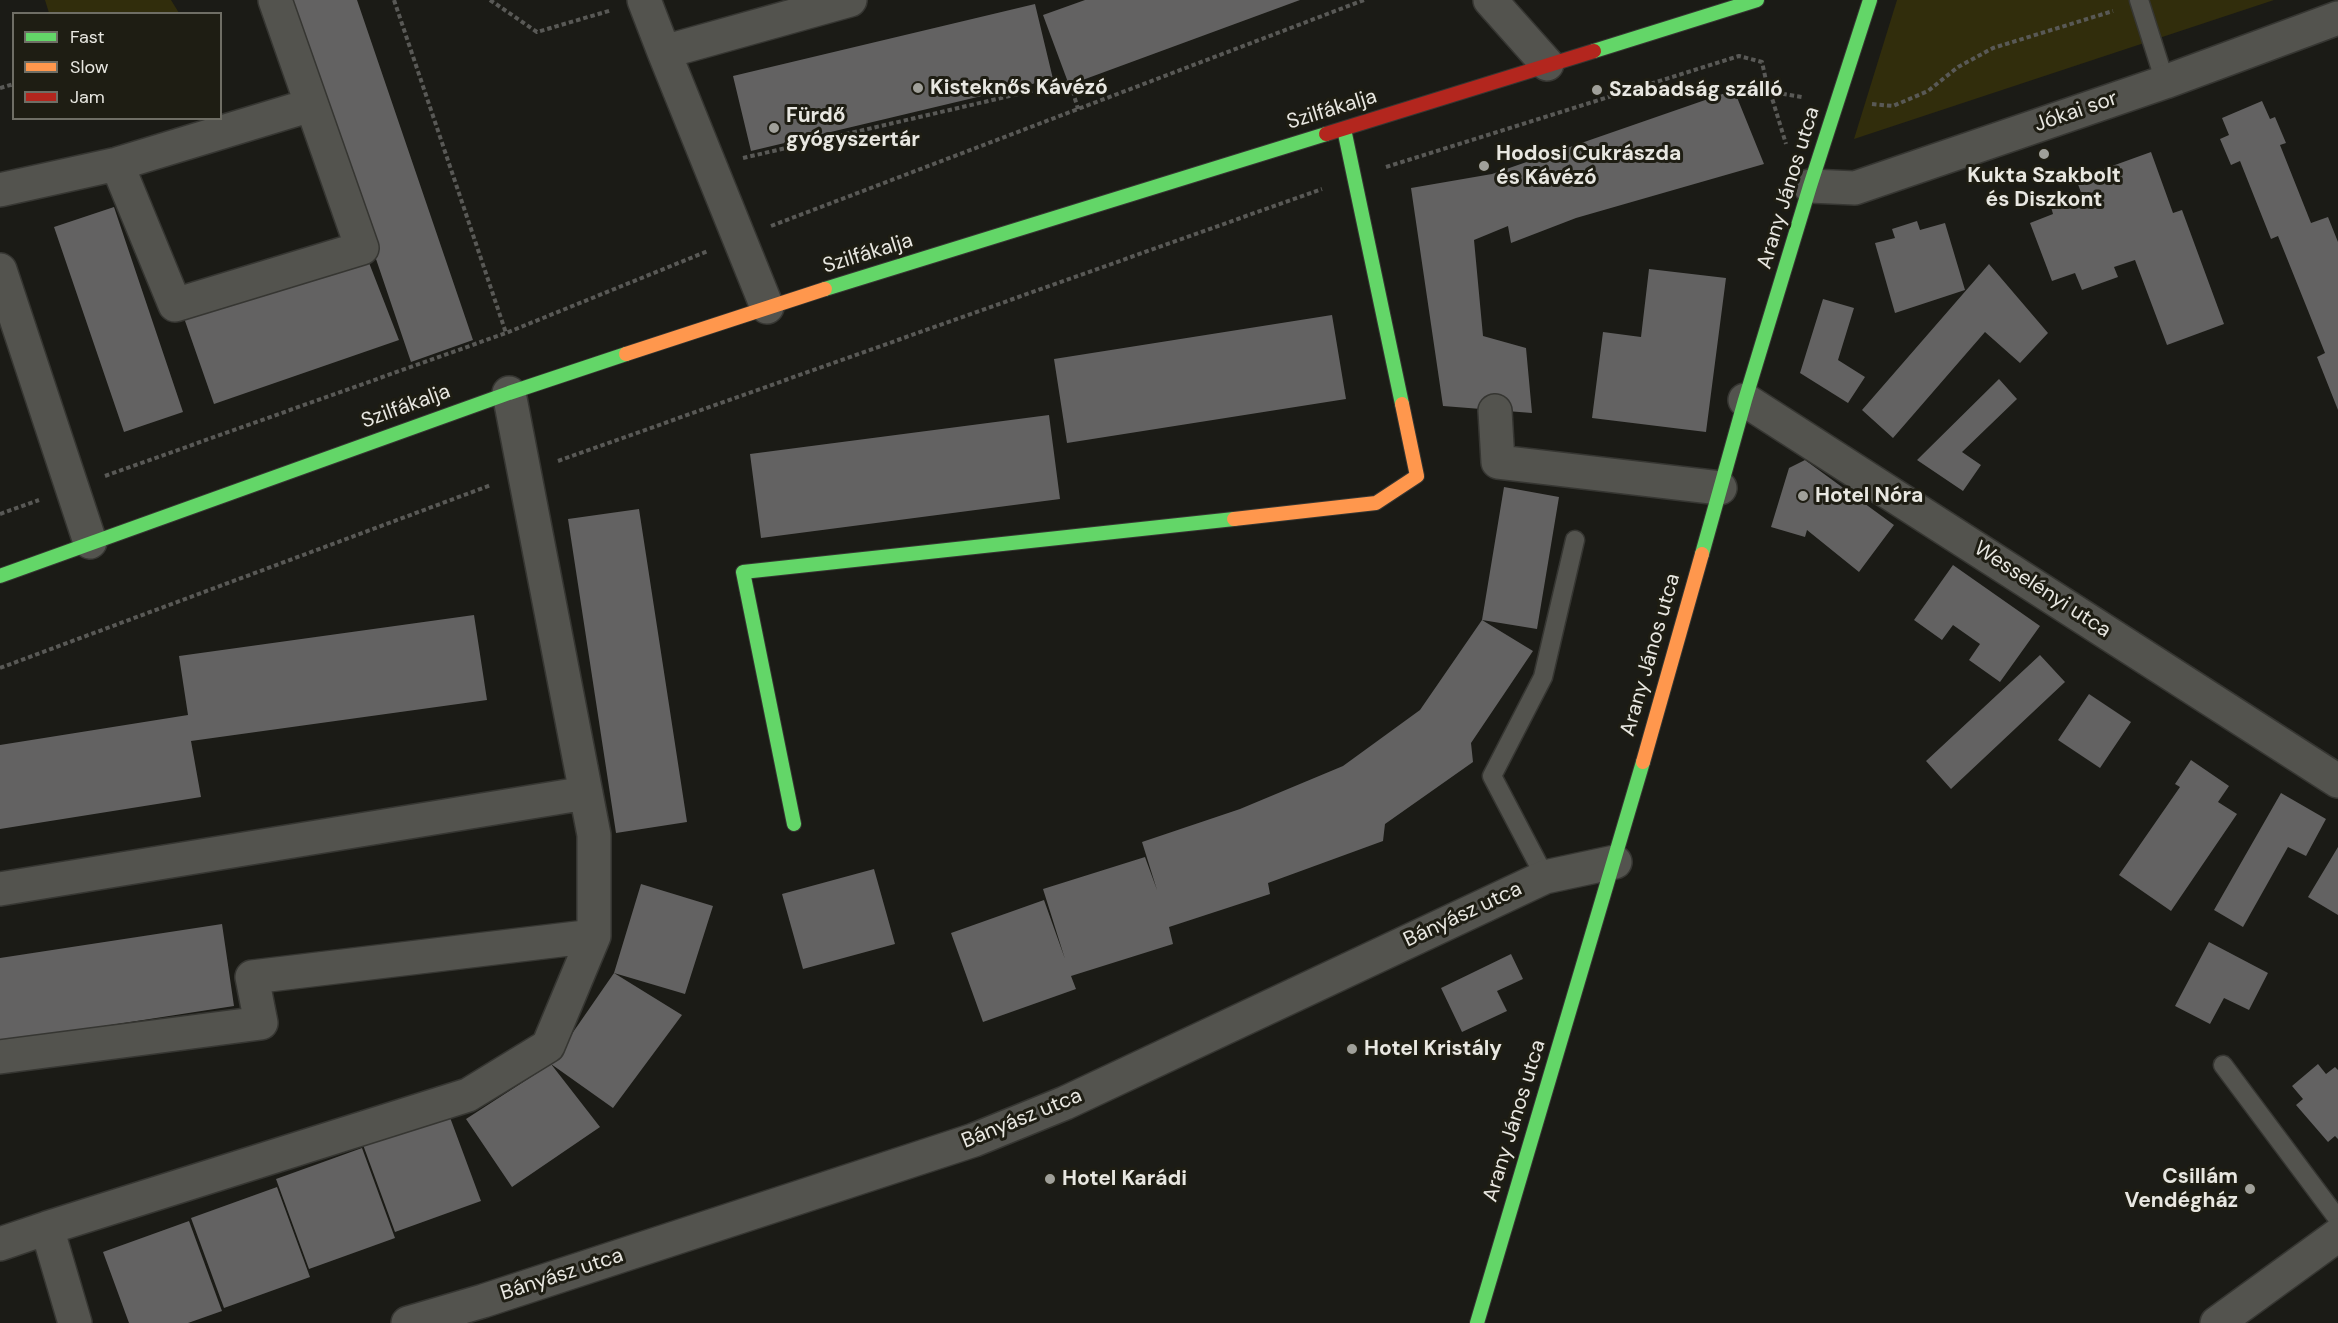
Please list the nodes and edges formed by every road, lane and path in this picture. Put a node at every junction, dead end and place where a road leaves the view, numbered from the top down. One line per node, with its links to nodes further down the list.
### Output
1 (275, 0): 16 (street)
2 (394, 0): 27 (path)
3 (490, 0): 4 (path)
4 (644, 0): 12 (street)
5 (850, 0): 12 (street)
6 (1364, 0): 17 (path)
7 (1490, 0): 13 (street)
8 (1757, 0): 13 (street, Szilfákalja)
9 (1870, 0): 15 (street, Arany János utca)
10 (2139, 2): 14 (lane); 15 (path)
11 (2338, 18): 14 (street, Jókai sor)
12 (664, 52): 20 (street)
13 (1547, 64): 18 (street, Szilfákalja)
14 (2165, 82): 22 (street, Jókai sor)
15 (1838, 101): 21 (path); 22 (street, Arany János utca)
16 (311, 105): 19 (street); 19 (street)
17 (1078, 108): 20 (path); 24 (path)
18 (1344, 129): 21 (street); 26 (street, Szilfákalja)
19 (117, 164): 23 (street)
20 (711, 166): 24 (street)
21 (1355, 177): 31 (path); 41 (street)
22 (1810, 186): 29 (street, Arany János utca)
23 (0, 190)
24 (738, 239): 26 (street); 27 (path)
25 (0, 270): 32 (street)
26 (768, 307): 28 (street, Szilfákalja)
27 (506, 333): 32 (path)
28 (509, 393): 31 (street); 36 (street, Szilfákalja)
29 (1745, 399): 33 (street, Arany János utca); 39 (street, Wesselényi utca)
30 (1495, 411): 33 (street)
31 (525, 473): 38 (path); 40 (street)
32 (72, 488): 34 (path); 36 (street)
33 (1720, 489): 42 (street, Arany János utca)
34 (0, 514)
35 (1575, 540): 43 (lane)
36 (90, 542): 37 (street, Szilfákalja)
37 (0, 576)
38 (0, 668)
39 (2338, 781)
40 (586, 793): 44 (street); 45 (street)
41 (794, 824)
42 (1615, 862): 43 (street, Bányász utca); 55 (street, Arany János utca)
43 (1545, 877): 54 (street, Bányász utca)
44 (0, 889)
45 (594, 936): 46 (street); 49 (street)
46 (0, 1057)
47 (2223, 1065): 48 (lane)
48 (2338, 1219)
49 (47, 1228): 51 (street); 53 (street)
50 (2338, 1235): 52 (street)
51 (0, 1244)
52 (2254, 1313): 56 (street)
53 (75, 1323)
54 (408, 1323)
55 (1477, 1323)
56 (2217, 1323)

